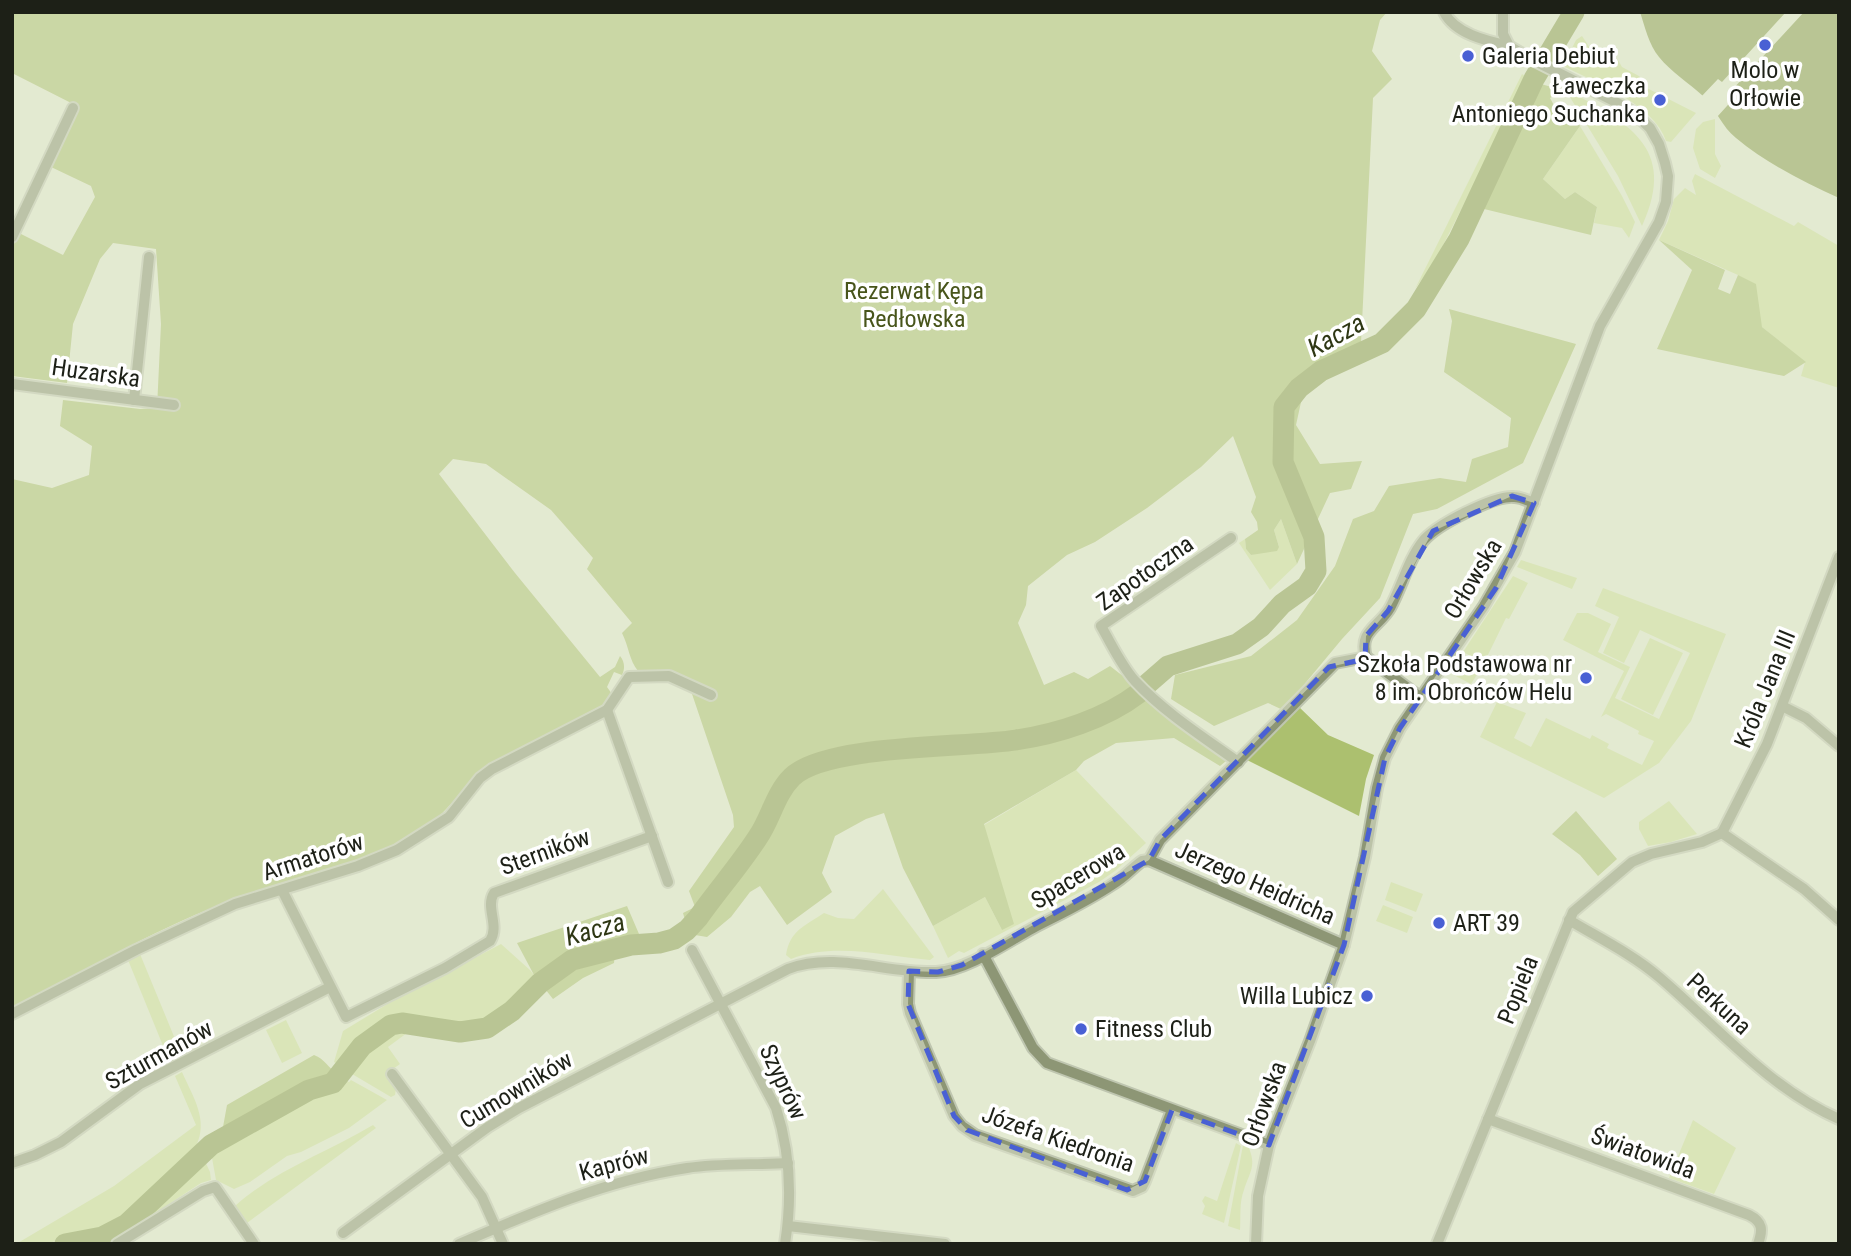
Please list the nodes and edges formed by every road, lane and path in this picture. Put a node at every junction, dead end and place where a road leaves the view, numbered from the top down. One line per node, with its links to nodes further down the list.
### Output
1 (1444, 12): 3 (street, Orłowska)
2 (1503, 12): 3 (street)
3 (1509, 46): 10 (street, Orłowska)
4 (73, 108): 5 (street)
5 (12, 237)
6 (149, 257): 8 (street)
7 (12, 384): 8 (street, Huzarska)
8 (134, 400): 9 (street, Huzarska)
9 (174, 405)
10 (1534, 503): 14 (street); 16 (street, Orłowska)
11 (1231, 538): 20 (street, Zapotoczna)
12 (1839, 557): 13 (street, Króla Jana III)
13 (1836, 569): 17 (street, Króla Jana III)
14 (1366, 657): 16 (street); 20 (street, Spacerowa)
15 (711, 695): 18 (street)
16 (1420, 697): 28 (street, Orłowska)
17 (1782, 706): 19 (street); 21 (street, Króla Jana III)
18 (607, 710): 22 (street); 25 (street, Armatorów)
19 (1839, 746)
20 (1238, 762): 23 (street, Spacerowa)
21 (1722, 833): 26 (street); 27 (street, Popiela)
22 (652, 836): 24 (street); 32 (street, Sterników)
23 (1149, 860): 28 (street, Jerzego Heidricha); 30 (street, Spacerowa)
24 (668, 882)
25 (282, 890): 32 (street); 34 (street, Armatorów)
26 (1839, 919)
27 (1569, 920): 37 (street, Popiela); 38 (street, Perkuna)
28 (1344, 945): 39 (street, Orłowska)
29 (692, 950): 33 (street, Szyprów)
30 (984, 954): 31 (street, Spacerowa); 36 (street)
31 (909, 971): 33 (street, Spacerowa); 36 (street, Józefa Kiedronia)
32 (330, 987): 41 (street, Szturmanów)
33 (720, 1002): 40 (street, Cumowników); 42 (street, Szyprów)
34 (12, 1014)
35 (391, 1074): 40 (street)
36 (1172, 1110): 39 (street)
37 (1488, 1119): 53 (street, Popiela); 54 (street, Światowida)
38 (1839, 1119)
39 (1269, 1145): 52 (street, Orłowska)
40 (452, 1154): 44 (street); 45 (street, Cumowników)
41 (12, 1163)
42 (788, 1163): 43 (street, Szyprów); 44 (street, Kaprów)
43 (788, 1226): 50 (street, Szyprów); 51 (street)
44 (496, 1228): 48 (street, Kaprów); 49 (street)
45 (343, 1233)
46 (117, 1244): 47 (street)
47 (254, 1244)
48 (459, 1244)
49 (503, 1244)
50 (785, 1244)
51 (945, 1244)
52 (1256, 1244)
53 (1437, 1244)
54 (1758, 1244)

